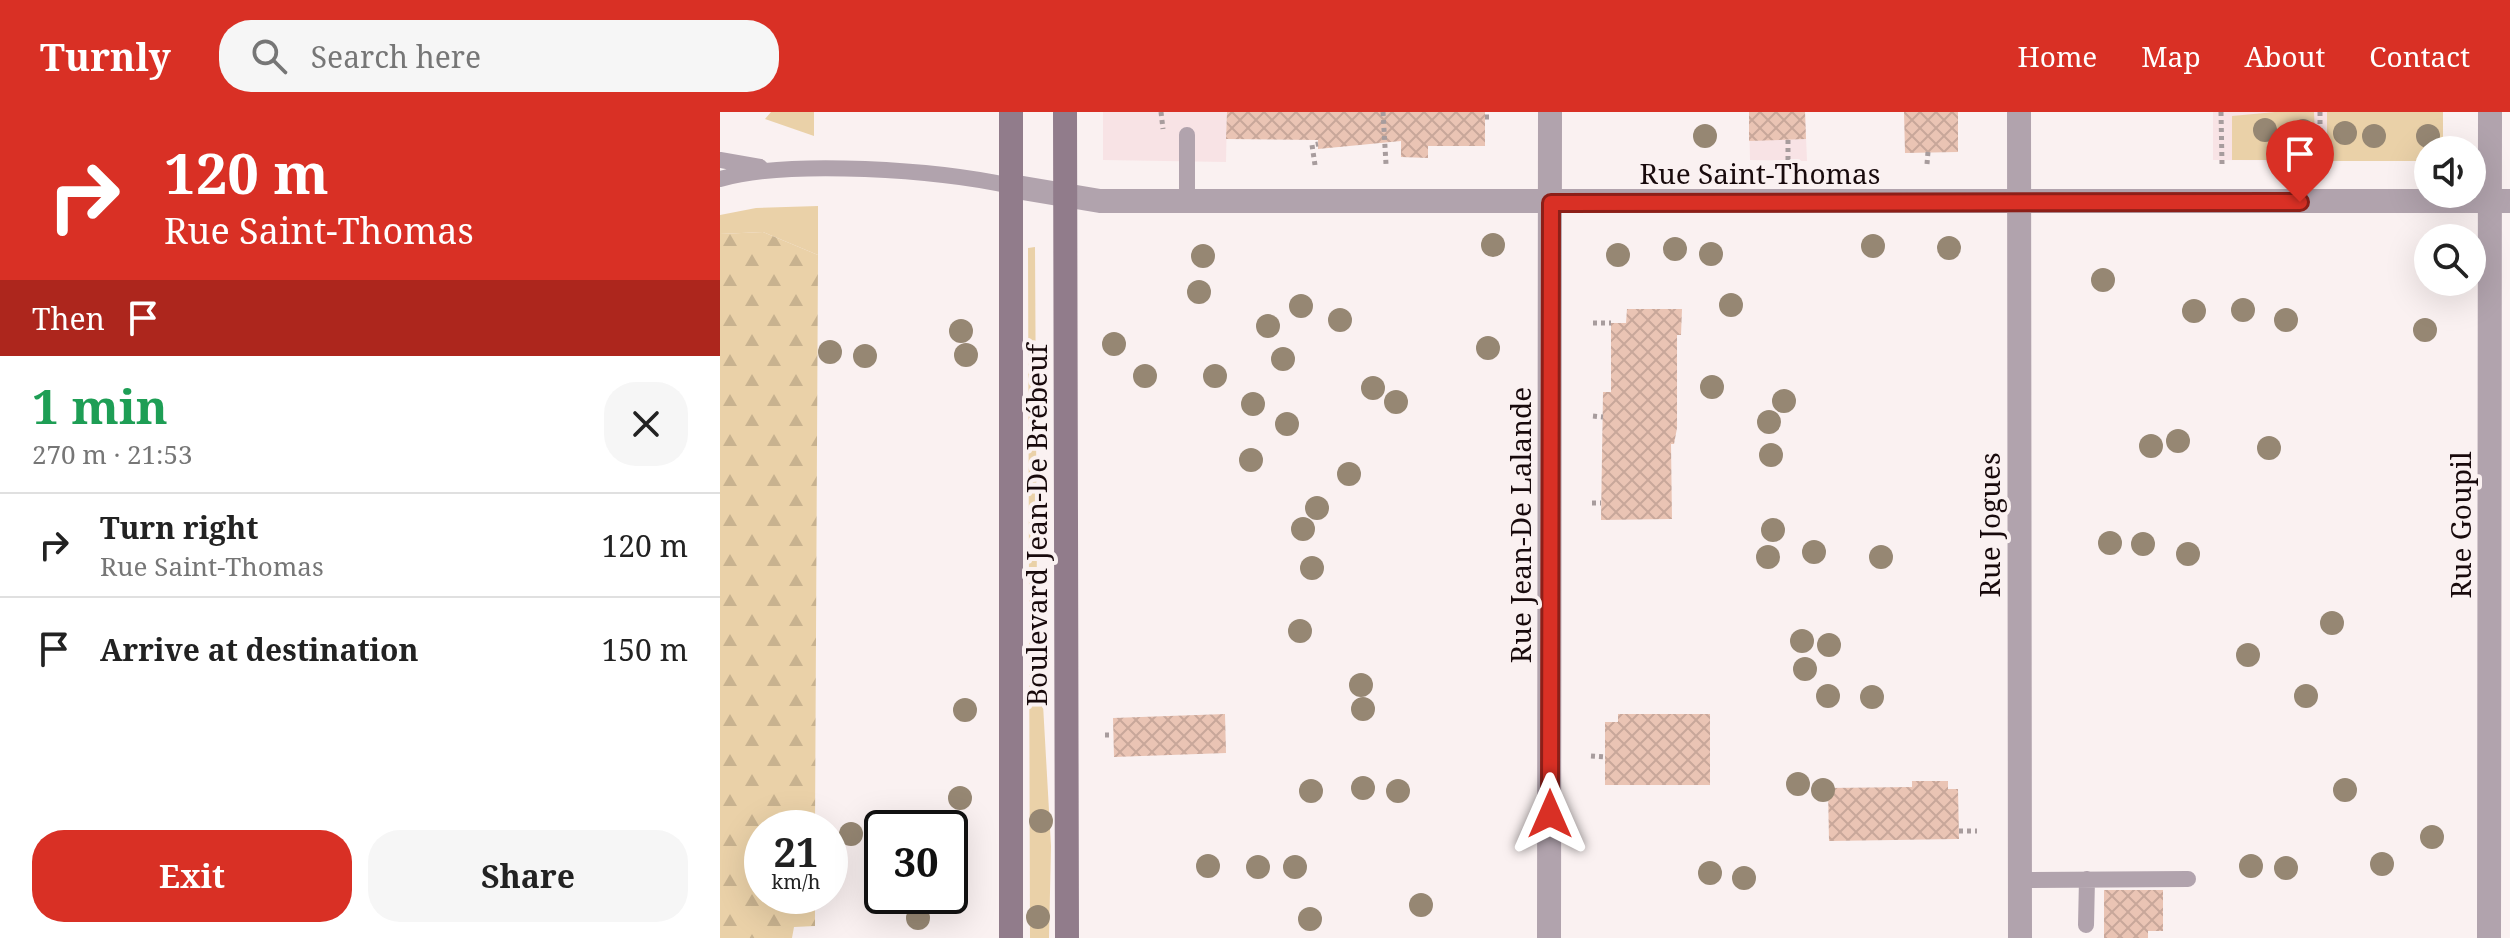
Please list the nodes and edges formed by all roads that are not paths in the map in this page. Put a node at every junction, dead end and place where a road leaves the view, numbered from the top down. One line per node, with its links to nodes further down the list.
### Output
1 (1011, 112): 10 (main road, Boulevard Jean-De Brébeuf)
2 (1065, 112): 11 (main road, Boulevard Jean-De Brébeuf)
3 (1550, 112): 14 (street, Rue Jean-De Lalande)
4 (2019, 112): 15 (street, Rue Jogues)
5 (2490, 112): 12 (street, Rue Goupil)
6 (1187, 135): 13 (lane)
7 (720, 160): 8 (lane)
8 (777, 170): 9 (lane); 10 (lane)
9 (720, 179)
10 (1011, 186): 11 (street, Rue Saint-Thomas); 20 (main road, Boulevard Jean-De Brébeuf)
11 (1065, 196): 13 (street, Rue Saint-Thomas); 21 (main road, Boulevard Jean-De Brébeuf)
12 (2500, 201): 15 (street, Rue Saint-Thomas); 24 (street, Rue Goupil)
13 (1187, 202): 14 (street, Rue Saint-Thomas)
14 (1551, 203): 15 (street, Rue Saint-Thomas); 22 (street, Rue Jean-De Lalande)
15 (2019, 203): 18 (street, Rue Jogues)
16 (2087, 879): 17 (lane); 18 (lane); 19 (lane)
17 (2188, 879)
18 (2019, 880): 23 (street, Rue Jogues)
19 (2086, 925)
20 (1011, 938)
21 (1067, 938)
22 (1549, 938)
23 (2020, 938)
24 (2489, 938)

